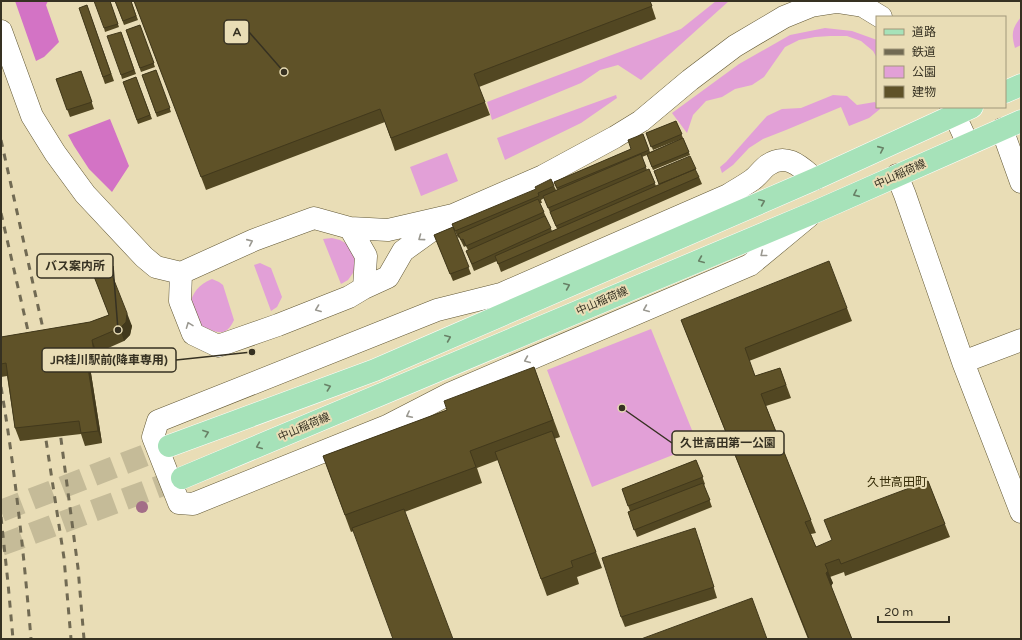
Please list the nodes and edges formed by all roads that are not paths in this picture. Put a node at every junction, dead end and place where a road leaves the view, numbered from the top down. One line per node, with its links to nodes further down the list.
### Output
1 (879, 16): 12 (street)
2 (1, 31): 14 (street)
3 (1021, 85): 4 (main road)
4 (1006, 92)
5 (959, 110): 7 (street); 9 (main road, one-way to 5)
6 (1012, 125): 7 (main road, 中山稲荷線); 10 (street)
7 (968, 144): 8 (main road, 中山稲荷線)
8 (897, 175): 11 (main road, 中山稲荷線, one-way to 11); 17 (street)
9 (815, 179): 11 (street, one-way to 9); 18 (main road, one-way to 9)
10 (1021, 182)
11 (816, 212): 19 (main road, 中山稲荷線, one-way to 19)
12 (453, 215): 13 (street); 15 (street, one-way to 15)
13 (350, 228): 14 (street, one-way to 13); 15 (street)
14 (181, 273): 15 (street, one-way to 14)
15 (364, 288)
16 (1021, 340): 17 (street)
17 (963, 362): 20 (street)
18 (169, 446)
19 (182, 478)
20 (1021, 512)

